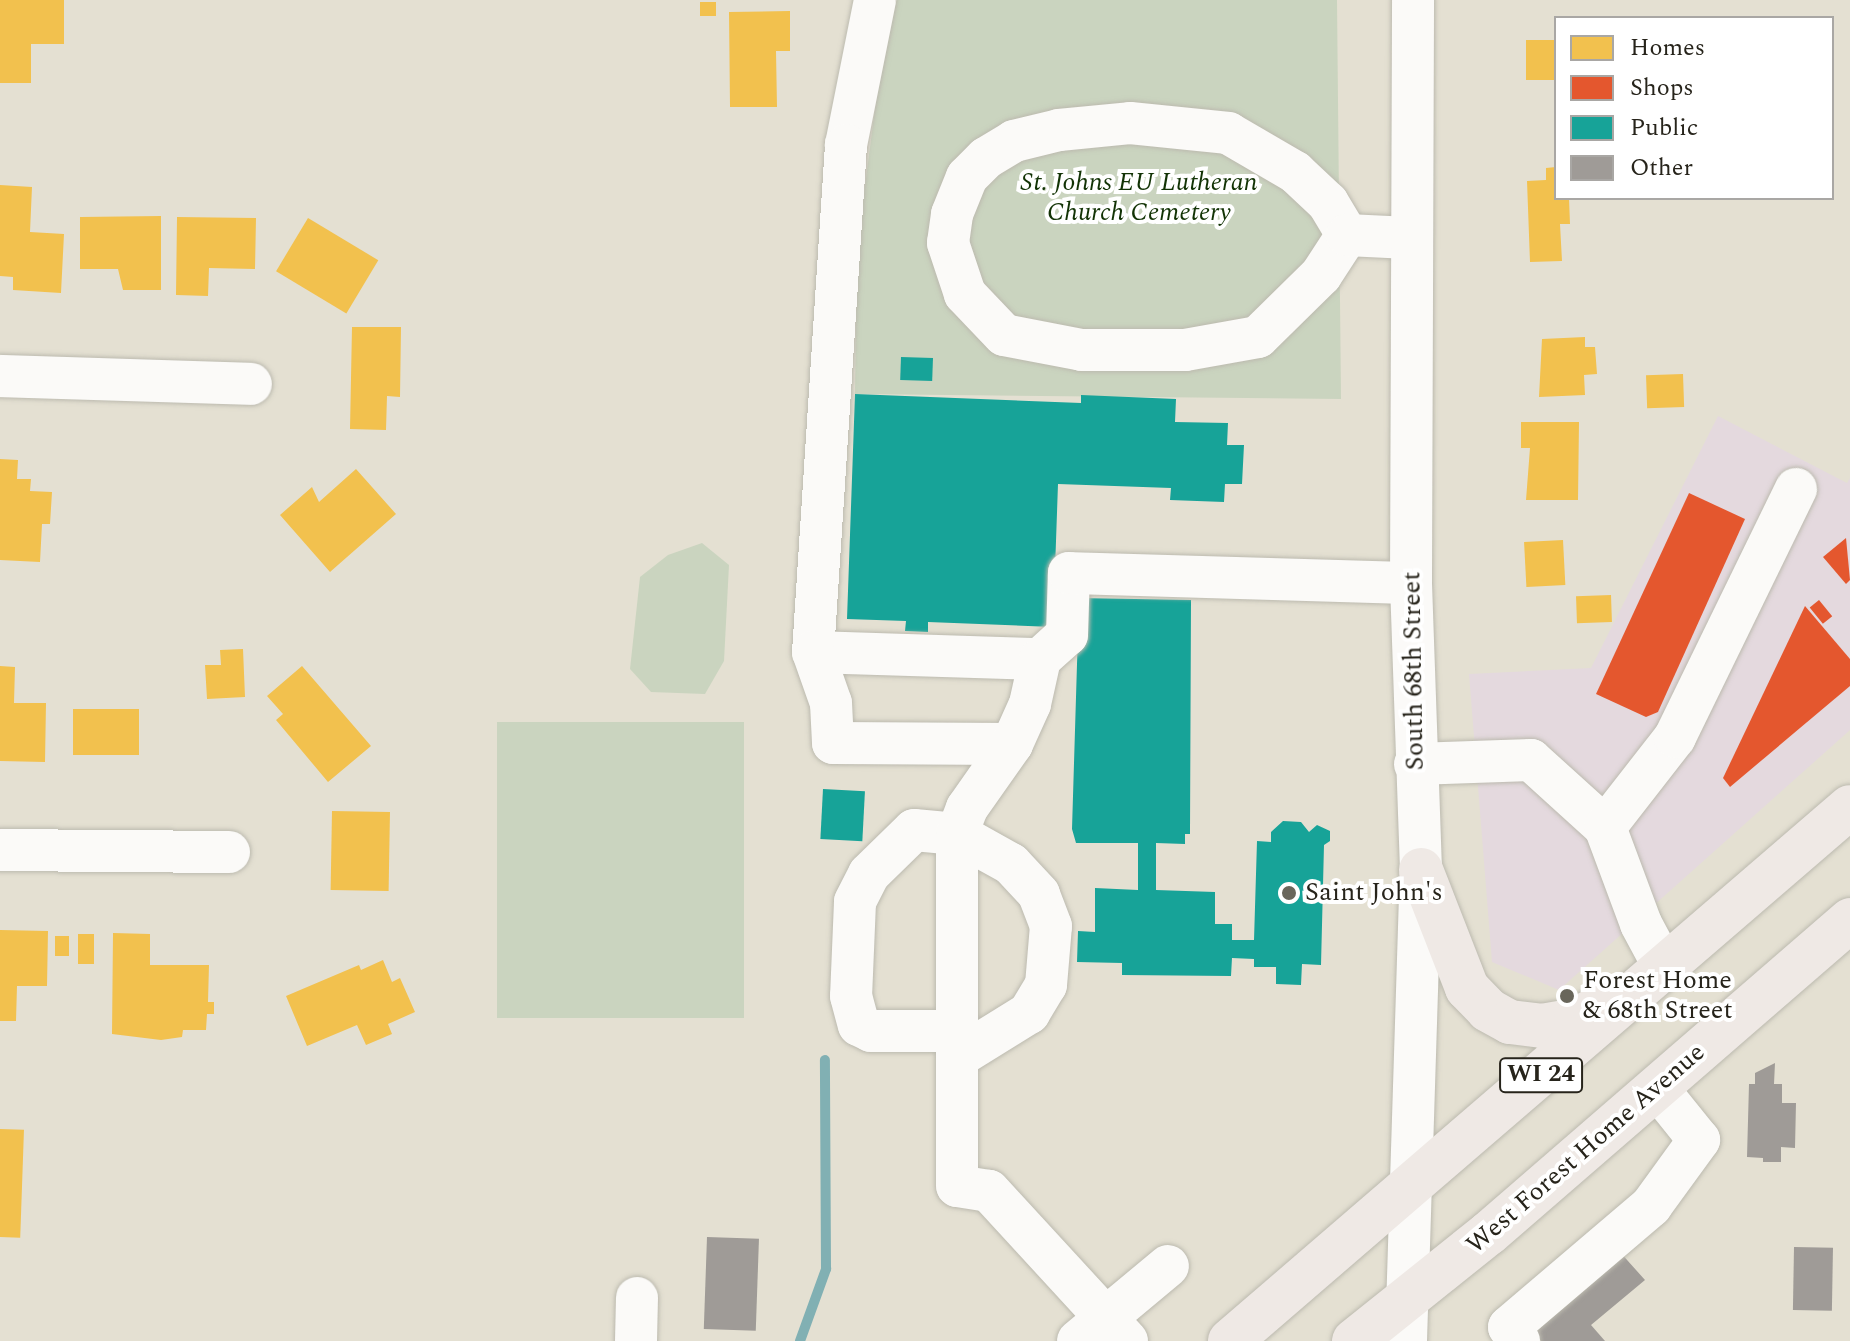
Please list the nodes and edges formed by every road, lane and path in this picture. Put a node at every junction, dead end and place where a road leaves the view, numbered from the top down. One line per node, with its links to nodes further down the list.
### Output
1 (875, 0): 9 (street)
2 (1413, 0): 4 (street, South 68th Street)
3 (1347, 235): 3 (street); 4 (street)
4 (1409, 238): 8 (street, South 68th Street)
5 (0, 376): 6 (street)
6 (251, 384)
7 (1796, 489): 14 (street)
8 (1411, 583): 10 (street); 12 (street, South 68th Street)
9 (813, 652): 10 (street); 11 (street)
10 (1040, 659): 11 (street)
11 (1012, 744): 15 (street)
12 (1415, 764): 14 (street); 18 (street, South 68th Street)
13 (1850, 807): 20 (main road, WI 24)
14 (1605, 827): 20 (street)
15 (957, 834): 21 (street); 21 (street); 21 (street)
16 (0, 850): 17 (street)
17 (229, 852)
18 (1421, 870): 20 (main road); 23 (street, South 68th Street)
19 (1849, 923): 22 (main road, West Forest Home Avenue)
20 (1655, 975): 23 (main road, WI 24)
21 (958, 1044): 27 (street)
22 (1658, 1089): 26 (main road, West Forest Home Avenue); 31 (street)
23 (1415, 1185): 26 (street, South 68th Street); 29 (main road, WI 24)
24 (1168, 1266): 27 (street)
25 (637, 1298): 28 (street)
26 (1407, 1320): 30 (main road, West Forest Home Avenue)
27 (1103, 1333)
28 (636, 1341)
29 (1230, 1341)
30 (1354, 1341)
31 (1519, 1341)

